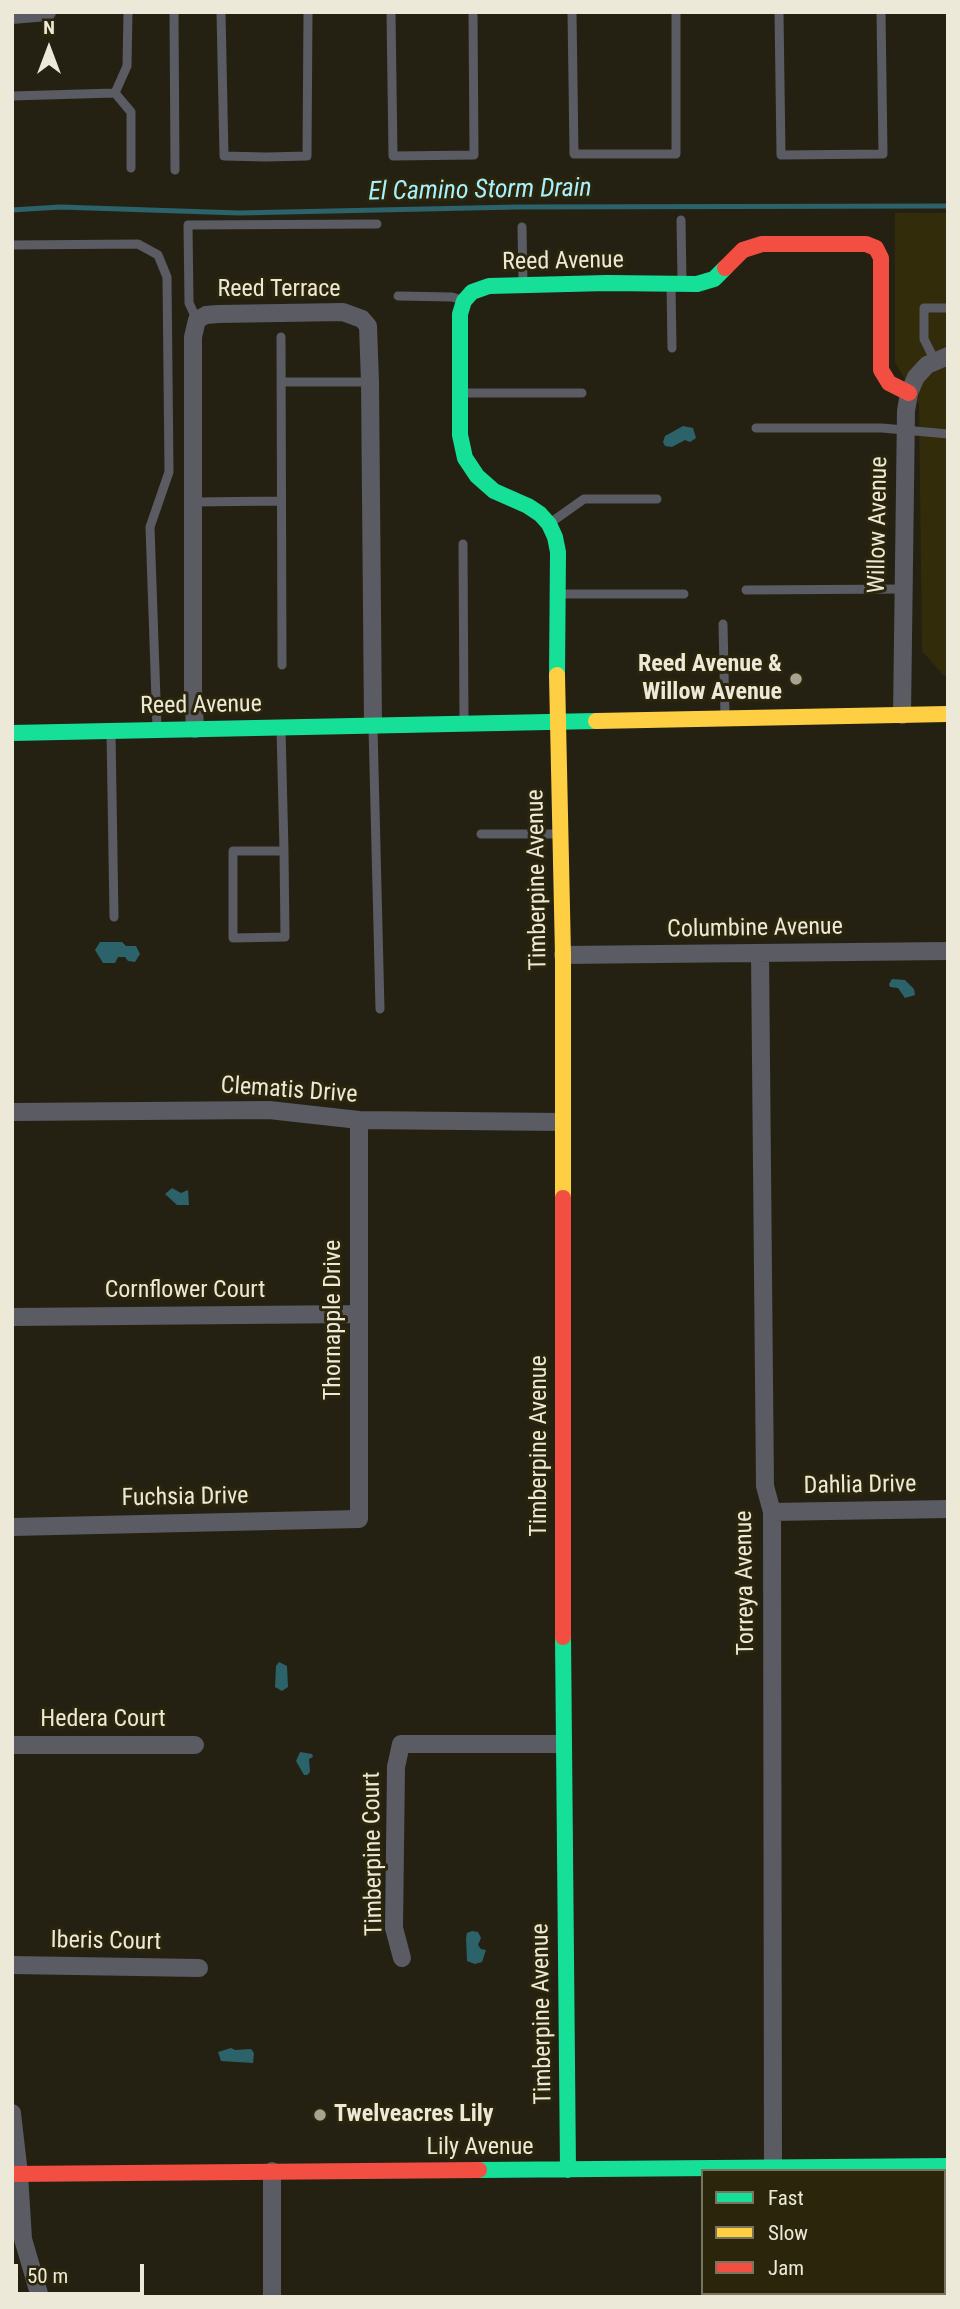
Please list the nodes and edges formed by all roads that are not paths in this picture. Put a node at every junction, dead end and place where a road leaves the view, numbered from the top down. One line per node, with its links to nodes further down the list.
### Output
1 (47, 12): 12 (street)
2 (128, 12): 13 (lane)
3 (174, 12): 16 (lane)
4 (221, 12): 5 (lane)
5 (308, 12)
6 (391, 12): 7 (lane)
7 (473, 12)
8 (572, 12): 9 (lane)
9 (676, 12)
10 (779, 12): 11 (lane)
11 (881, 12)
12 (12, 15)
13 (115, 93): 14 (lane); 15 (lane)
14 (12, 96)
15 (131, 168)
16 (176, 170)
17 (681, 220): 21 (lane)
18 (377, 224): 26 (lane)
19 (522, 227): 22 (lane)
20 (12, 245): 57 (lane)
21 (677, 284): 22 (street, Reed Avenue); 28 (lane); 34 (street, Reed Avenue)
22 (523, 286): 24 (street, Reed Avenue)
23 (398, 296): 24 (lane)
24 (464, 301): 32 (street)
25 (948, 308): 29 (lane)
26 (197, 320): 31 (street, Reed Terrace); 40 (street, Reed Terrace)
27 (281, 337): 30 (lane)
28 (672, 348)
29 (942, 358): 34 (street, Willow Avenue)
30 (281, 382): 31 (lane); 39 (lane)
31 (370, 382): 54 (street, Reed Terrace)
32 (460, 393): 33 (lane); 41 (street)
33 (582, 393)
34 (909, 393): 36 (street, Willow Avenue)
35 (756, 428): 36 (lane)
36 (905, 430): 37 (lane); 43 (street, Willow Avenue)
37 (948, 434)
38 (657, 499): 41 (lane)
39 (281, 501): 40 (lane); 48 (lane)
40 (193, 502): 56 (street, Reed Terrace)
41 (549, 524): 45 (street)
42 (463, 544): 53 (lane)
43 (903, 589): 44 (lane); 50 (street, Willow Avenue)
44 (746, 590)
45 (558, 594): 46 (lane); 52 (street)
46 (684, 594)
47 (723, 624): 51 (lane)
48 (282, 665)
49 (948, 714): 50 (street, Reed Avenue)
50 (902, 715): 51 (street, Reed Avenue)
51 (725, 718): 52 (street, Reed Avenue)
52 (559, 723): 53 (street, Reed Avenue); 61 (street, Timberpine Avenue)
53 (464, 724): 54 (street, Reed Avenue)
54 (373, 725): 55 (street, Reed Avenue); 67 (lane)
55 (281, 727): 56 (street, Reed Avenue); 62 (lane)
56 (195, 729): 57 (street, Reed Avenue)
57 (157, 730): 58 (street, Reed Avenue)
58 (111, 731): 59 (street, Reed Avenue); 63 (lane)
59 (12, 733)
60 (481, 834): 61 (lane)
61 (561, 834): 66 (street, Timberpine Avenue)
62 (284, 851): 62 (lane)
63 (114, 917)
64 (948, 951): 65 (street, Columbine Avenue)
65 (760, 954): 66 (street, Columbine Avenue); 74 (street, Torreya Avenue)
66 (563, 955): 70 (street, Timberpine Avenue)
67 (380, 1009)
68 (12, 1112): 69 (street, Clematis Drive)
69 (359, 1120): 70 (street, Clematis Drive); 71 (street, Thornapple Drive)
70 (562, 1122): 77 (street, Timberpine Avenue)
71 (358, 1314): 72 (street, Cornflower Court); 75 (street, Thornapple Drive)
72 (12, 1317)
73 (948, 1509): 74 (street, Dahlia Drive)
74 (772, 1512): 86 (street, Torreya Avenue)
75 (359, 1519): 76 (street, Fuchsia Drive)
76 (12, 1527)
77 (563, 1744): 80 (street, Timberpine Court); 87 (street, Timberpine Avenue)
78 (12, 1745): 79 (street, Hedera Court)
79 (195, 1745)
80 (402, 1958)
81 (12, 1965): 82 (street, Iberis Court)
82 (199, 1968)
83 (12, 2113): 89 (street)
84 (948, 2166): 86 (street, Lily Avenue)
85 (701, 2169): 87 (street, Lily Avenue)
86 (773, 2169)
87 (568, 2170): 88 (street, Lily Avenue)
88 (272, 2171): 89 (street, Lily Avenue); 91 (street)
89 (16, 2174): 90 (street)
90 (40, 2297)
91 (272, 2297)

